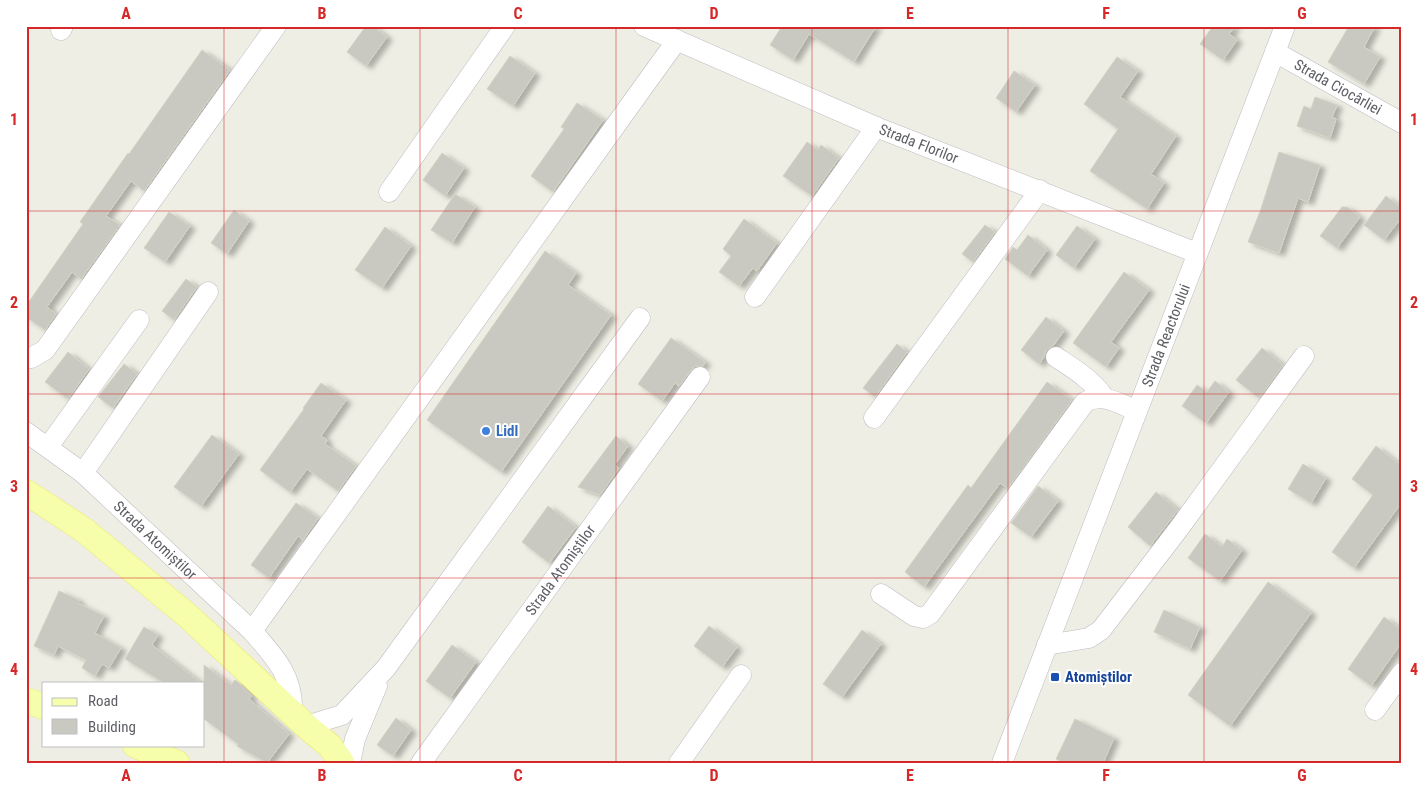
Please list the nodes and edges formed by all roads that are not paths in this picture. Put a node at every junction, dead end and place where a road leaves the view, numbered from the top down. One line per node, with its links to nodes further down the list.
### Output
1 (276, 26): 18 (street)
2 (505, 26): 10 (street)
3 (644, 26): 5 (street, Strada Florilor)
4 (1285, 26): 6 (street, Strada Reactorului)
5 (677, 40): 8 (street, Strada Florilor); 28 (street)
6 (1275, 52): 7 (street, Strada Ciocârliei); 11 (street, Strada Reactorului)
7 (1402, 123)
8 (876, 127): 9 (street, Strada Florilor); 13 (street)
9 (1040, 190): 11 (street, Strada Florilor); 22 (street)
10 (389, 192)
11 (1197, 253): 21 (street, Strada Reactorului)
12 (208, 292): 25 (street)
13 (755, 297)
14 (640, 318): 30 (street)
15 (139, 320): 24 (street)
16 (1304, 356): 29 (street)
17 (1056, 358): 20 (street)
18 (26, 359)
19 (700, 377): 42 (street, Strada Atomiștilor)
20 (1104, 397): 21 (street); 27 (street)
21 (1137, 411): 29 (street, Strada Reactorului)
22 (874, 418)
23 (26, 432): 24 (street, Strada Atomiștilor)
24 (48, 447): 25 (street, Strada Atomiștilor)
25 (82, 473): 28 (street, Strada Atomiștilor)
26 (26, 492): 36 (main road, Strada Atomiștilor)
27 (881, 594)
28 (252, 631): 36 (street, Strada Atomiștilor)
29 (1048, 644): 44 (street, Strada Reactorului)
30 (386, 668): 36 (street); 41 (street)
31 (1402, 673): 35 (street)
32 (741, 676): 43 (street)
33 (26, 700): 34 (main road)
34 (42, 706)
35 (1375, 710)
36 (299, 720): 39 (main road, Strada Atomiștilor); 40 (main road, Strada Atomiștilor)
37 (137, 746): 38 (main road)
38 (177, 763)
39 (322, 763)
40 (342, 763)
41 (350, 763)
42 (421, 763)
43 (679, 763)
44 (1002, 763)

